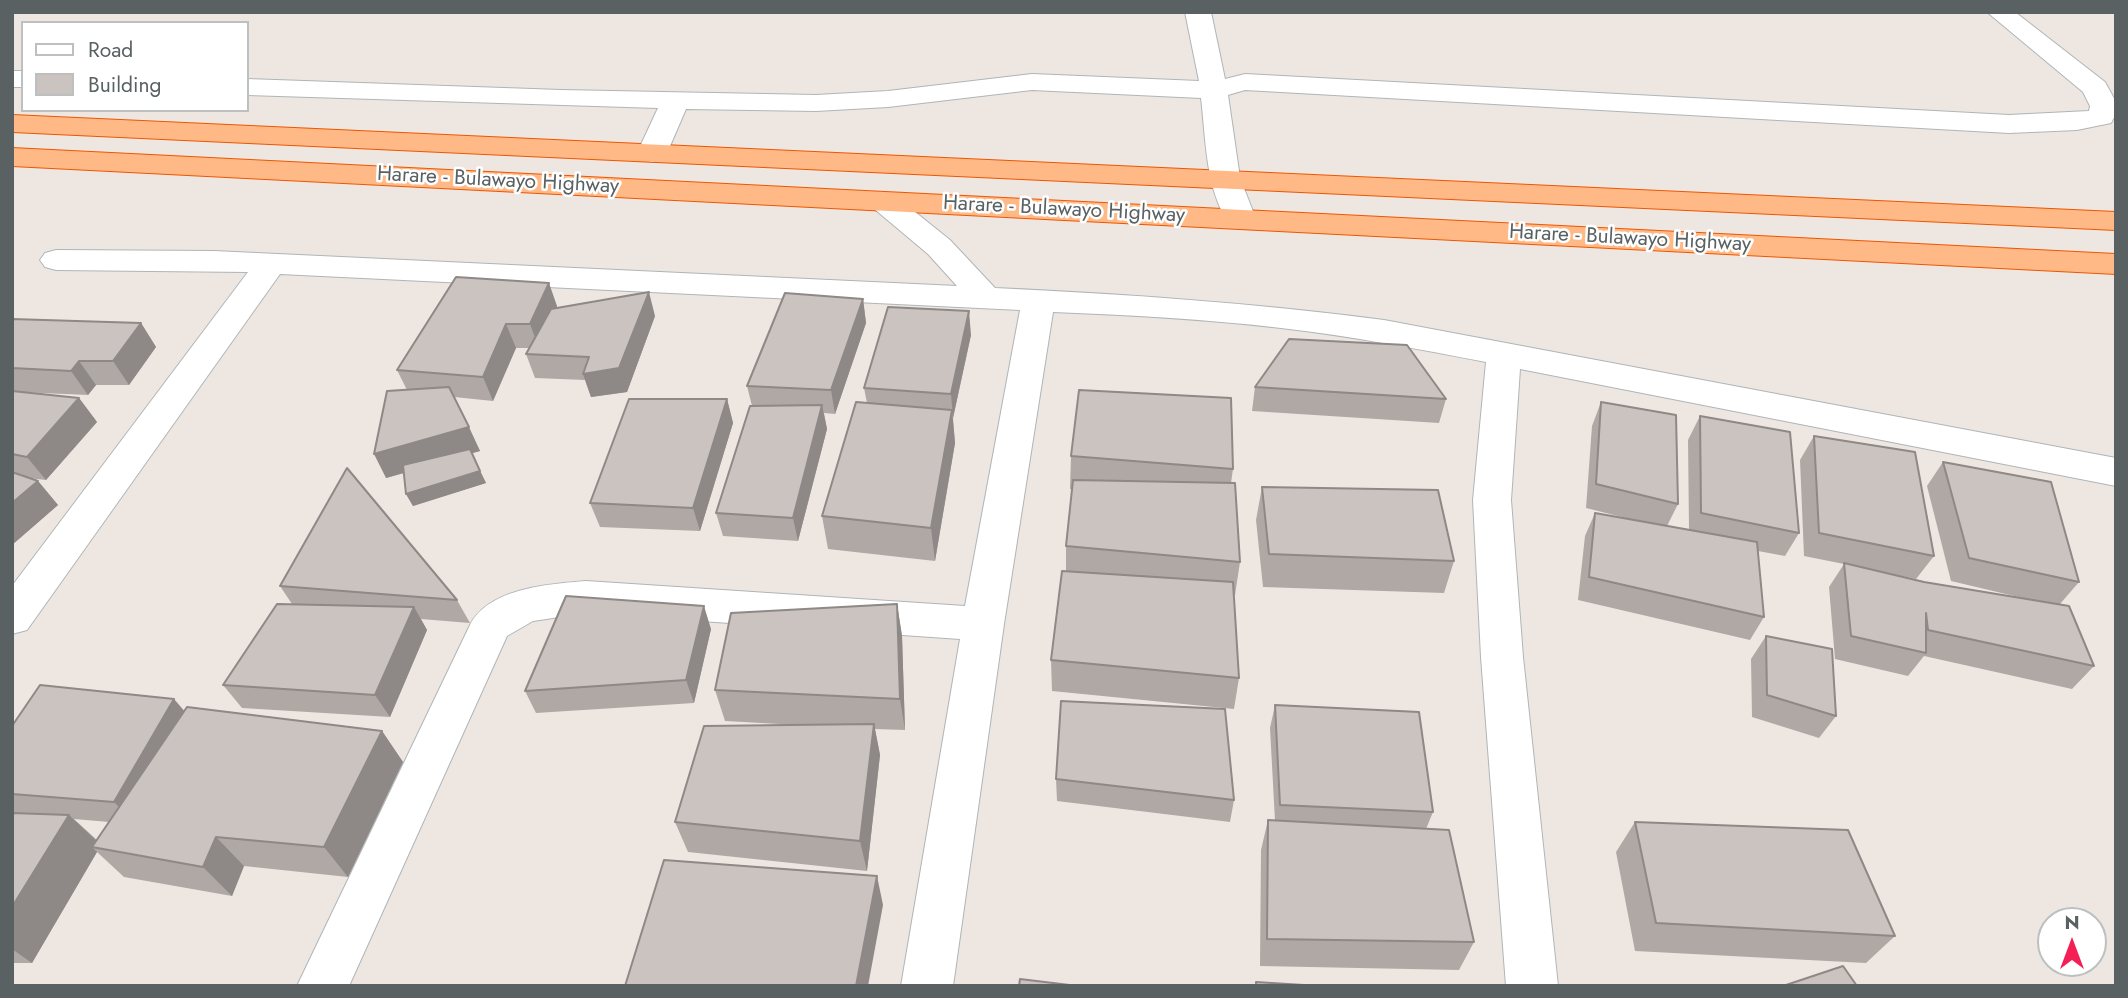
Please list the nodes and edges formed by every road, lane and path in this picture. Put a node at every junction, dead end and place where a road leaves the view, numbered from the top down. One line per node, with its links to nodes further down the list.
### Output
1 (1198, 12): 4 (street)
2 (1999, 12): 4 (street)
3 (248, 87): 5 (street)
4 (1214, 90): 5 (street); 9 (street)
5 (676, 100): 7 (street)
6 (12, 122): 7 (highway, Harare - Bulawayo Highway)
7 (652, 153): 9 (highway, Harare - Bulawayo Highway)
8 (12, 157): 10 (highway, Harare - Bulawayo Highway)
9 (1225, 178): 11 (street); 12 (highway, Harare - Bulawayo Highway)
10 (883, 201): 11 (highway, Harare - Bulawayo Highway); 16 (street)
11 (1241, 219): 15 (highway, Harare - Bulawayo Highway)
12 (2116, 221)
13 (56, 260): 14 (street)
14 (271, 264): 16 (street); 20 (street)
15 (2116, 264)
16 (986, 298): 17 (street)
17 (1038, 301): 18 (street); 21 (street)
18 (1504, 353): 19 (street); 24 (street)
19 (2112, 481)
20 (12, 618)
21 (983, 624): 22 (street); 23 (street)
22 (323, 986)
23 (927, 986)
24 (1532, 986)

